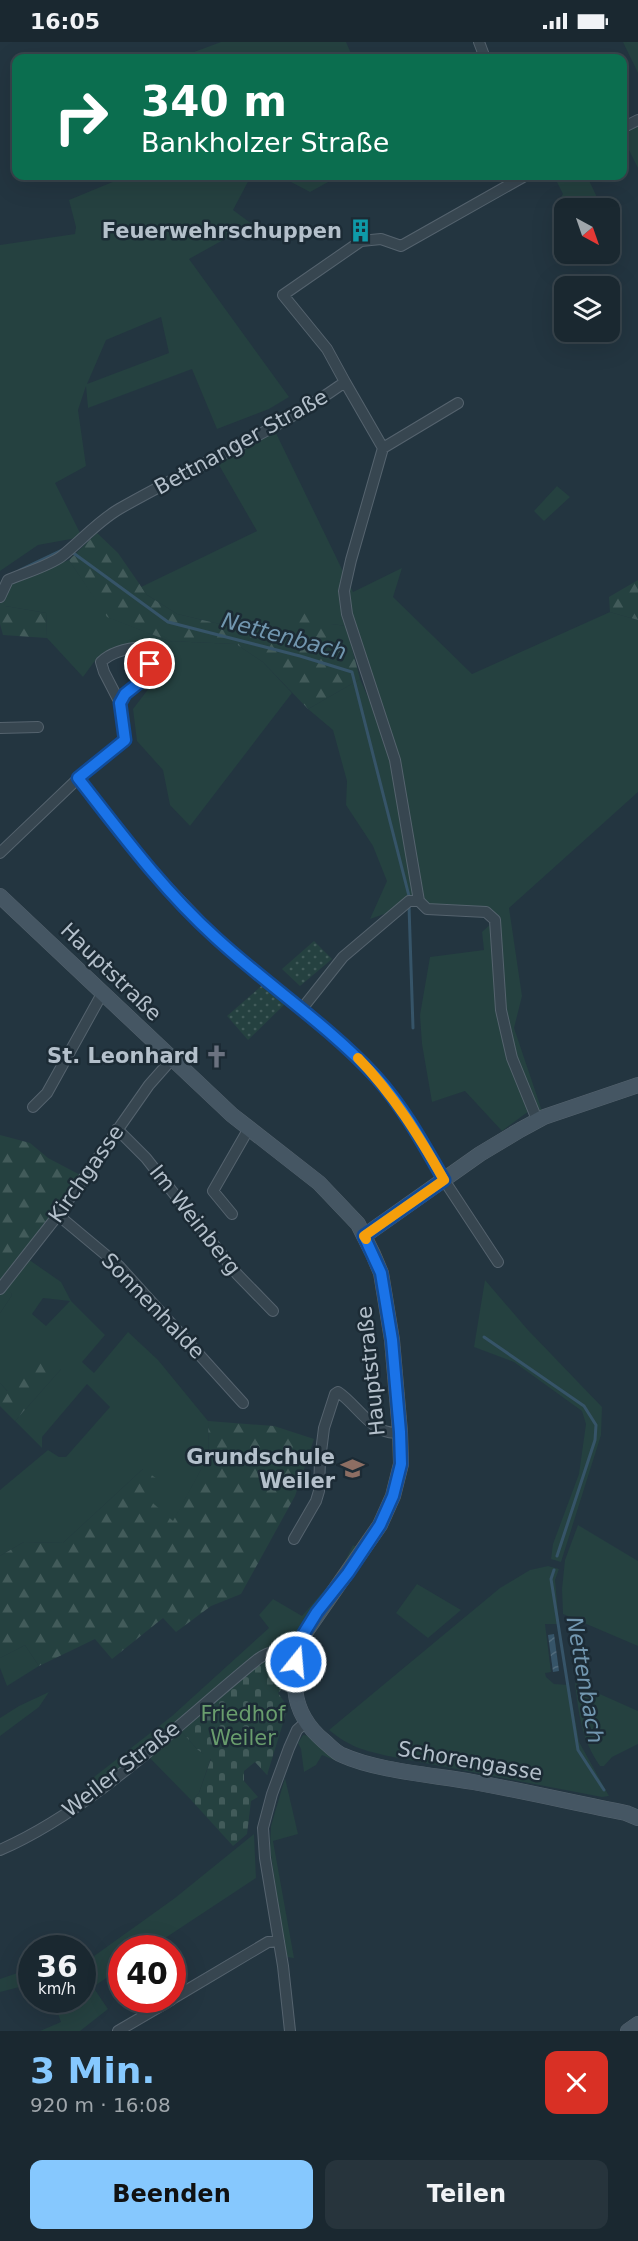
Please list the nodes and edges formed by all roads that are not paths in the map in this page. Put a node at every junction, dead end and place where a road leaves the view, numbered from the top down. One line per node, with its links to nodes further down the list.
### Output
1 (518, 180): 2 (street, Bettnanger Straße)
2 (345, 382): 4 (street); 5 (street, Bettnanger Straße)
3 (458, 403): 4 (street)
4 (382, 448): 12 (street)
5 (0, 597)
6 (120, 703): 6 (street); 9 (street)
7 (38, 727): 8 (street)
8 (0, 728)
9 (78, 778): 10 (street); 14 (street)
10 (0, 853)
11 (0, 896): 13 (street, Hauptstraße)
12 (419, 902): 14 (street); 18 (street)
13 (103, 992): 15 (street, Hauptstraße); 17 (street)
14 (301, 1010): 21 (street)
15 (172, 1059): 19 (street, Kirchgasse); 20 (street, Hauptstraße)
16 (638, 1085): 18 (street)
17 (33, 1107)
18 (538, 1122): 21 (street)
19 (117, 1129): 23 (street, Kirchgasse); 27 (street, Im Weinberg)
20 (248, 1130): 22 (street); 24 (street, Hauptstraße)
21 (444, 1180): 24 (street); 25 (street)
22 (232, 1214)
23 (58, 1215): 26 (street, Kirchgasse); 28 (street, Sonnenhalde)
24 (364, 1236): 29 (street, Hauptstraße)
25 (498, 1263)
26 (0, 1289)
27 (273, 1311)
28 (243, 1403)
29 (400, 1432): 30 (street); 31 (street, Hauptstraße)
30 (294, 1539)
31 (298, 1652): 32 (street, Hauptstraße); 34 (street, Weiler Straße)
32 (307, 1722): 33 (street, Schorengasse); 35 (street)
33 (638, 1818)
34 (0, 1850)
35 (279, 1941): 36 (street); 40 (street)
36 (186, 1991)
37 (148, 2013): 39 (street)
38 (638, 2024): 41 (street)
39 (118, 2031)
40 (290, 2031)
41 (628, 2031)

